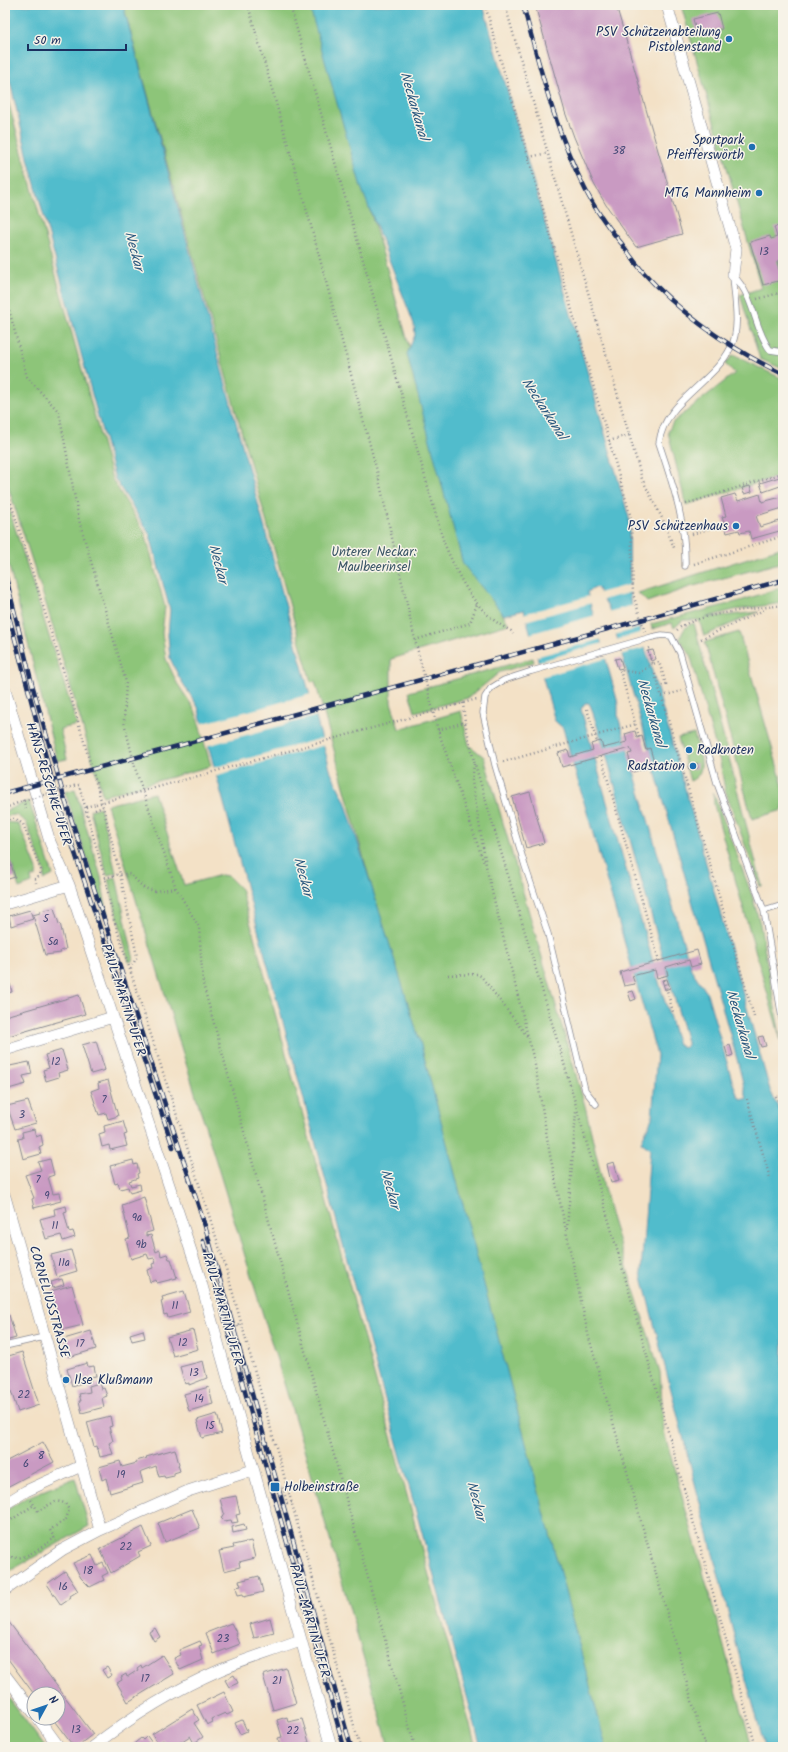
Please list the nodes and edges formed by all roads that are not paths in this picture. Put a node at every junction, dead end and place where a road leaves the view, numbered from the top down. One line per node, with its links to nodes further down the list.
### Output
1 (667, 5): 2 (street)
2 (733, 275): 3 (lane); 4 (lane)
3 (783, 352)
4 (685, 566)
5 (5, 690): 6 (street, HANS-RESCHKE-UFER)
6 (69, 884): 7 (street); 10 (street, PAUL-MARTIN-UFER)
7 (5, 904)
8 (783, 905): 9 (lane)
9 (764, 911): 11 (lane); 13 (lane, bridge)
10 (113, 1017): 12 (street); 18 (street, PAUL-MARTIN-UFER)
11 (783, 1024)
12 (5, 1050)
13 (596, 1104)
14 (5, 1197): 15 (street, CORNELIUSSTRASSE)
15 (44, 1336): 16 (lane); 17 (street, CORNELIUSSTRASSE)
16 (5, 1346)
17 (81, 1466): 19 (street); 20 (street, CORNELIUSSTRASSE)
18 (253, 1470): 20 (street); 22 (street, PAUL-MARTIN-UFER)
19 (5, 1504)
20 (100, 1530): 21 (street)
21 (6, 1588)
22 (300, 1641): 27 (street); 28 (street, PAUL-MARTIN-UFER)
23 (5, 1675): 24 (street)
24 (26, 1703)
25 (44, 1726): 26 (street)
26 (59, 1747)
27 (92, 1747)
28 (331, 1747)

